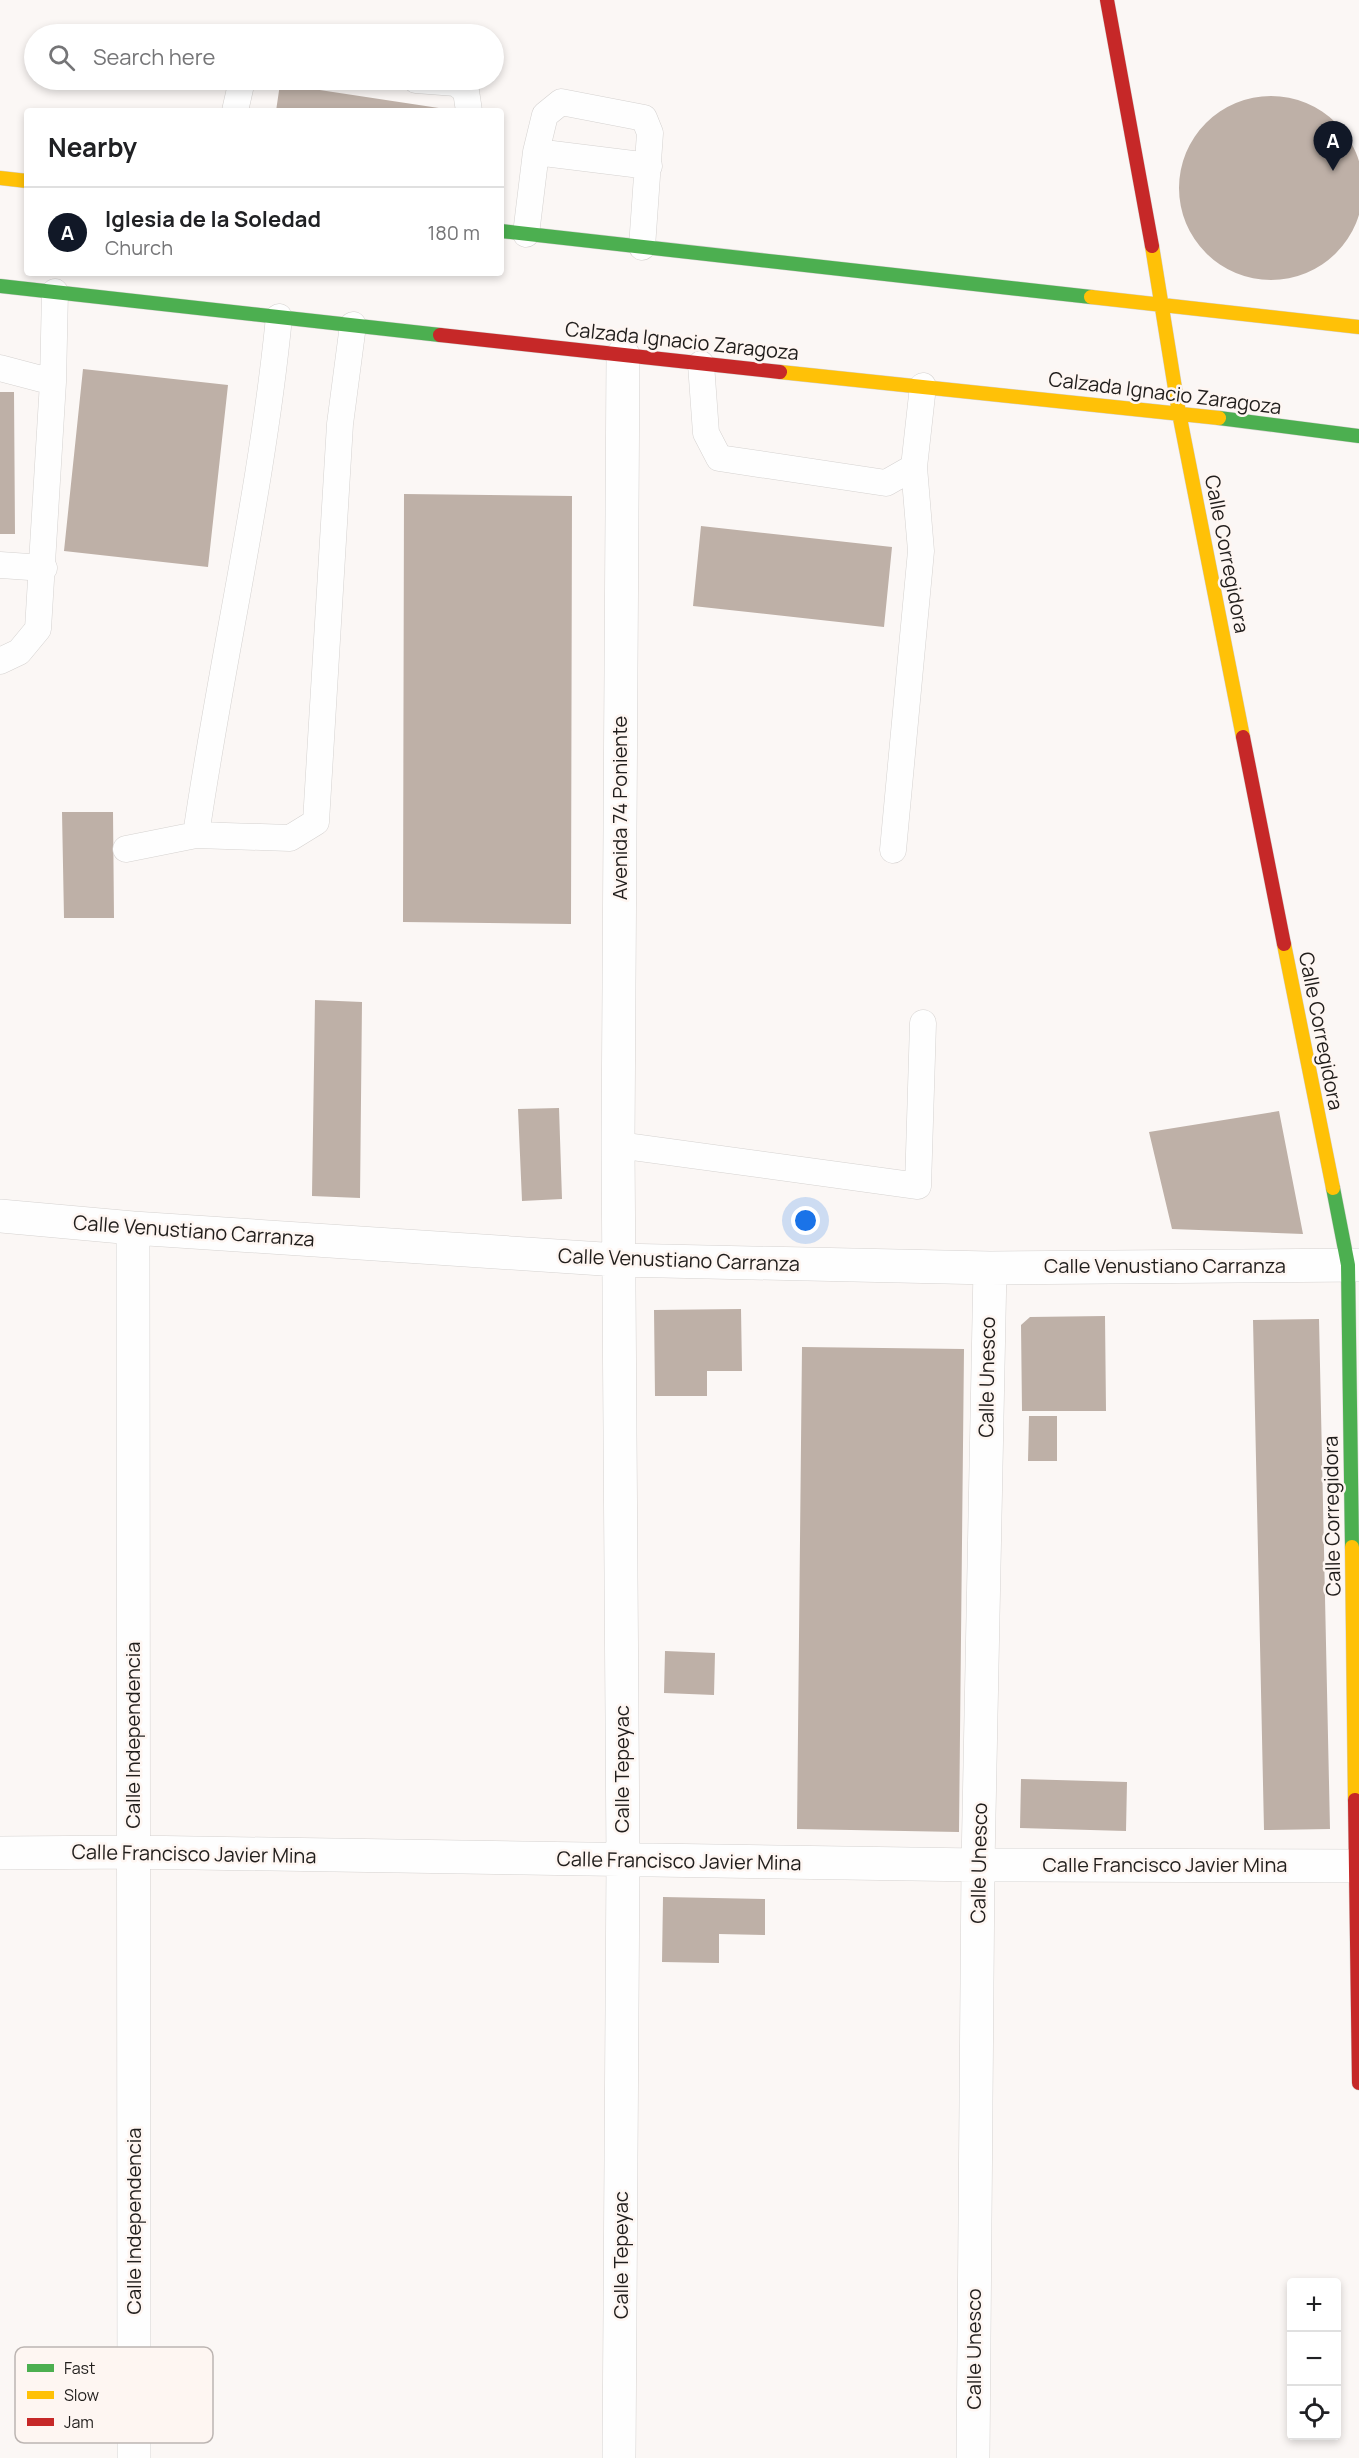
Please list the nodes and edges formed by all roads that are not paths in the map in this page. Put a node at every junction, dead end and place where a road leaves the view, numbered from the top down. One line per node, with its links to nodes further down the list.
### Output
1 (1107, 0): 15 (main road, Calle Corregidora)
2 (240, 90): 4 (lane)
3 (465, 90): 5 (lane)
4 (236, 108)
5 (469, 108)
6 (536, 152): 7 (lane); 7 (lane); 11 (lane)
7 (649, 166): 12 (lane)
8 (0, 178): 9 (main road)
9 (24, 181)
10 (504, 231): 11 (main road)
11 (526, 234): 12 (main road)
12 (642, 247): 15 (main road)
13 (0, 286): 14 (main road, Calzada Ignacio Zaragoza)
14 (55, 292): 16 (main road, Calzada Ignacio Zaragoza); 22 (lane)
15 (1163, 306): 18 (main road); 24 (main road, Calle Corregidora)
16 (279, 317): 17 (main road, Calzada Ignacio Zaragoza); 30 (lane)
17 (353, 325): 19 (main road, Calzada Ignacio Zaragoza); 30 (lane)
18 (1359, 327)
19 (623, 355): 20 (main road, Calzada Ignacio Zaragoza); 34 (street, Avenida 74 Poniente)
20 (701, 364): 23 (main road, Calzada Ignacio Zaragoza); 26 (lane)
21 (0, 368): 22 (lane)
22 (53, 382): 28 (lane)
23 (923, 386): 24 (main road, Calzada Ignacio Zaragoza); 26 (lane)
24 (1179, 413): 25 (main road, Calzada Ignacio Zaragoza); 38 (main road, Calle Corregidora)
25 (1359, 436)
26 (914, 467): 32 (lane)
27 (0, 565): 28 (lane)
28 (44, 568): 29 (lane)
29 (0, 661)
30 (196, 835): 31 (lane)
31 (126, 849)
32 (893, 850)
33 (923, 1023): 34 (lane)
34 (618, 1145): 37 (street, Avenida 74 Poniente)
35 (0, 1216): 36 (street, Calle Venustiano Carranza)
36 (133, 1228): 37 (street, Calle Venustiano Carranza); 40 (street, Calle Independencia)
37 (618, 1260): 39 (street, Calle Venustiano Carranza); 42 (street, Calle Tepeyac)
38 (1353, 1265): 39 (street, Calle Venustiano Carranza); 44 (main road, Calle Corregidora)
39 (990, 1268): 43 (street, Calle Unesco)
40 (134, 1852): 41 (street, Calle Francisco Javier Mina); 42 (street, Calle Francisco Javier Mina); 46 (street, Calle Independencia)
41 (0, 1853)
42 (623, 1861): 43 (street, Calle Francisco Javier Mina); 47 (street, Calle Tepeyac)
43 (978, 1865): 44 (street, Calle Francisco Javier Mina); 48 (street, Calle Unesco)
44 (1357, 1866): 45 (main road, Calle Corregidora)
45 (1359, 2083)
46 (134, 2347)
47 (620, 2458)
48 (973, 2458)

